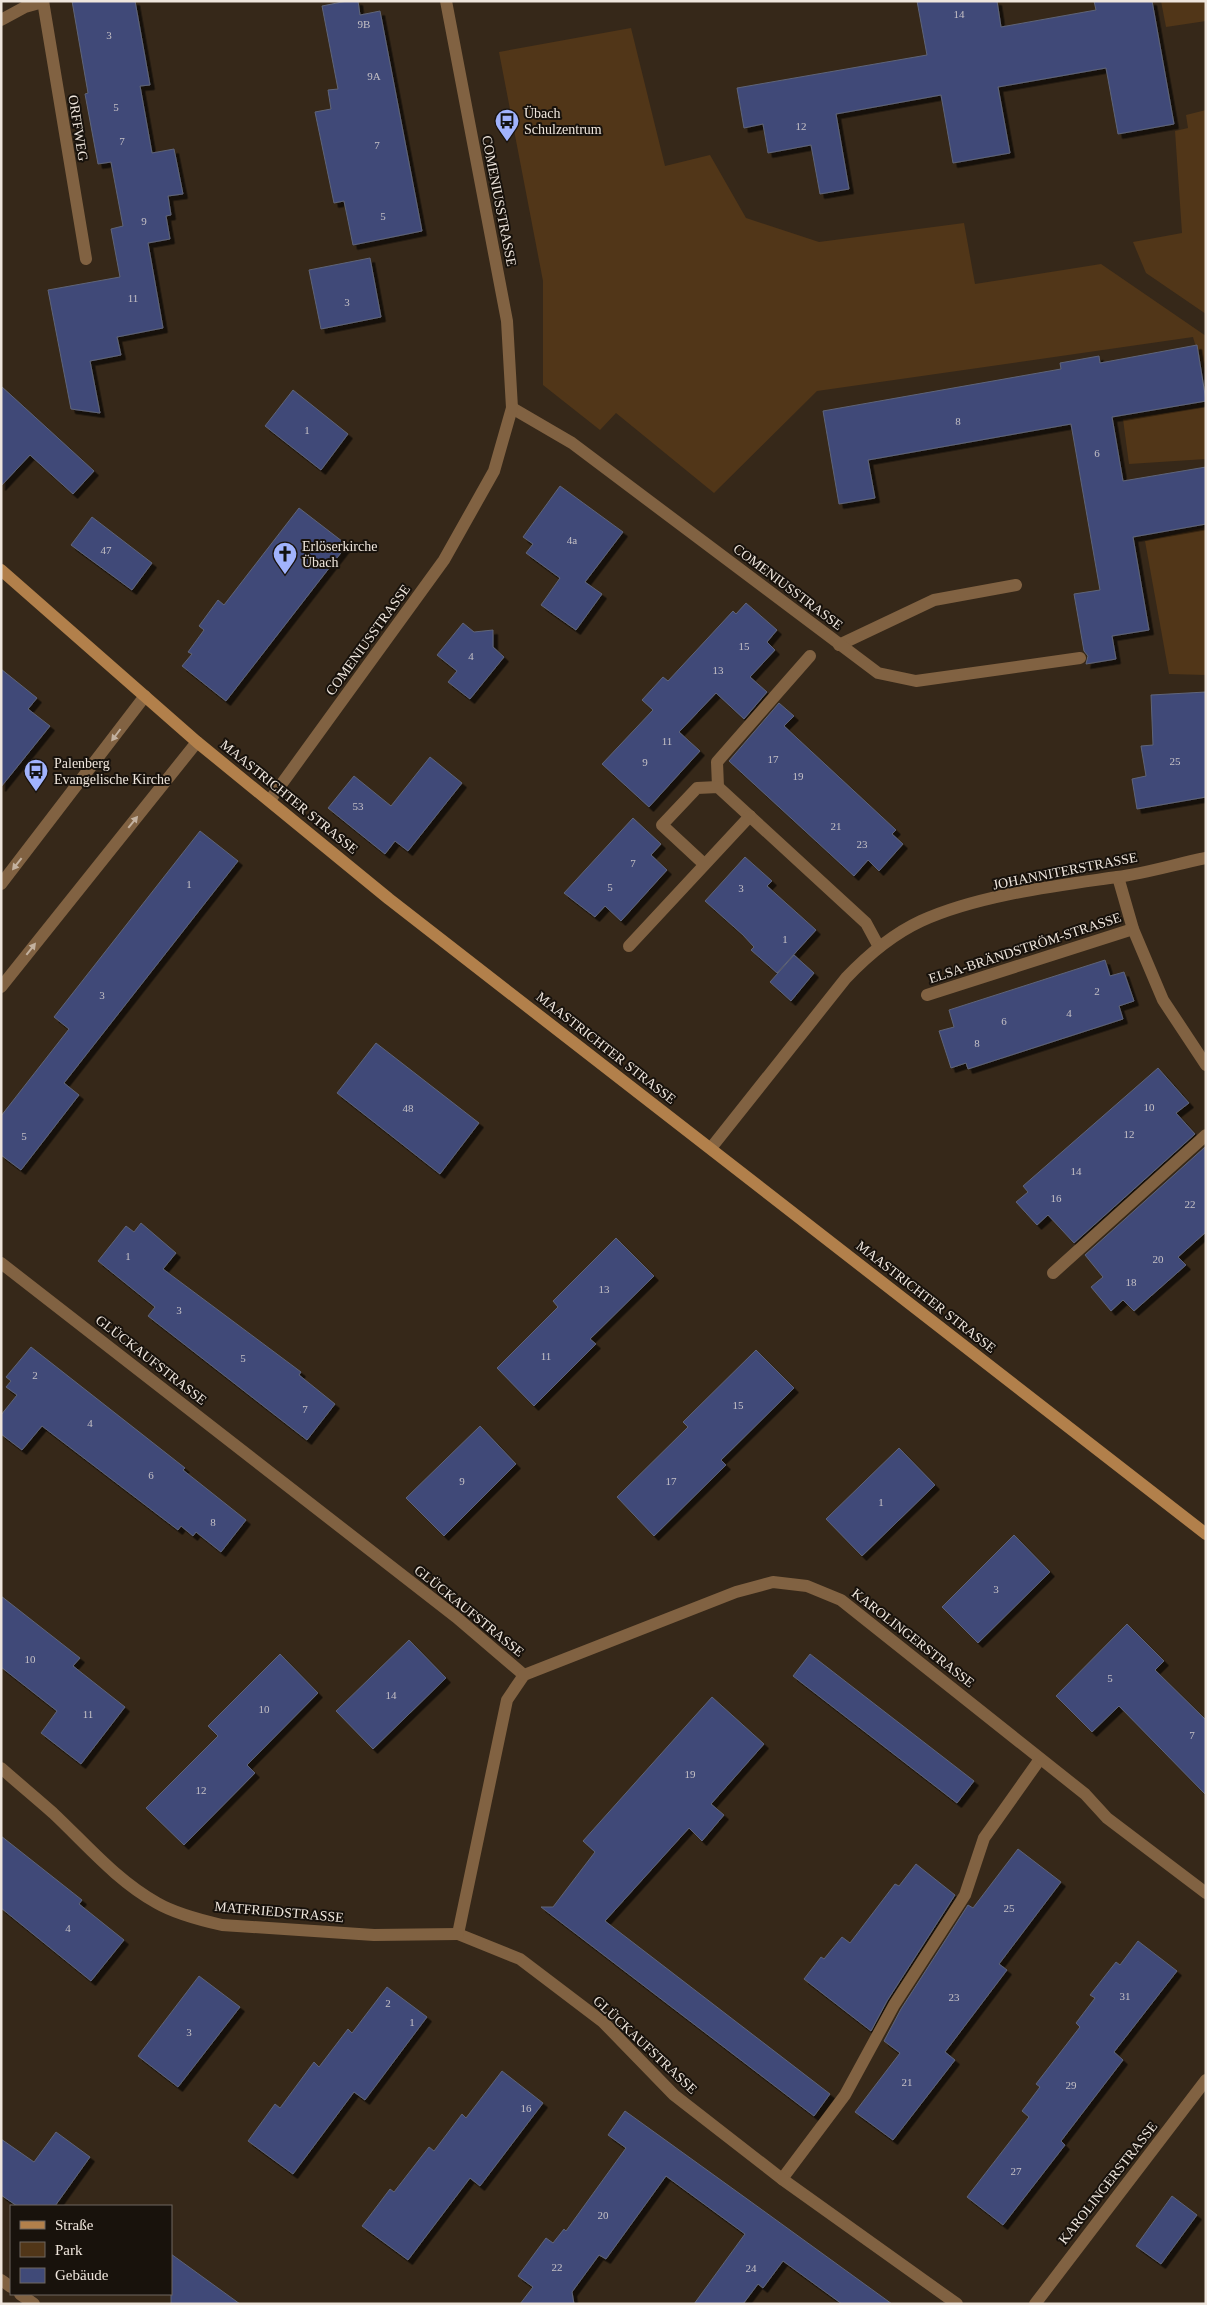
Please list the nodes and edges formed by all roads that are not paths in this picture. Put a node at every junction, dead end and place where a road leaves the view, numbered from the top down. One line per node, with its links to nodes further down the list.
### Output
1 (446, 1): 5 (street, COMENIUSSTRASSE)
2 (43, 2): 3 (street, ORFFWEG); 4 (street, ORFFWEG)
3 (1, 20)
4 (86, 259)
5 (512, 408): 8 (street, COMENIUSSTRASSE); 14 (street, COMENIUSSTRASSE)
6 (1, 570): 11 (street, MAASTRICHTER STRASSE)
7 (1016, 585): 8 (street)
8 (839, 644): 10 (street, COMENIUSSTRASSE)
9 (810, 656): 13 (street)
10 (1080, 658)
11 (146, 696): 12 (street, MAASTRICHTER STRASSE); 19 (street, one-way to 19)
12 (197, 742): 14 (street, MAASTRICHTER STRASSE); 23 (street, one-way to 12)
13 (718, 786): 15 (street); 17 (street)
14 (270, 800): 27 (street, MAASTRICHTER STRASSE)
15 (750, 816): 17 (street); 22 (street)
16 (1206, 858): 18 (street, JOHANNITERSTRASSE)
17 (704, 864): 21 (street)
18 (1118, 877): 20 (street, ELSA-BRÄNDSTRÖM-STRASSE); 22 (street, JOHANNITERSTRASSE)
19 (1, 884)
20 (1133, 929): 24 (street, ELSA-BRÄNDSTRÖM-STRASSE); 25 (street, ELSA-BRÄNDSTRÖM-STRASSE)
21 (629, 946)
22 (880, 947): 27 (street, JOHANNITERSTRASSE)
23 (1, 988)
24 (927, 995)
25 (1206, 1066)
26 (1206, 1135): 29 (street)
27 (711, 1148): 30 (street, MAASTRICHTER STRASSE)
28 (1, 1263): 31 (street, GLÜCKAUFSTRASSE)
29 (1053, 1273)
30 (1206, 1534)
31 (524, 1675): 32 (street, KAROLINGERSTRASSE); 35 (street, GLÜCKAUFSTRASSE)
32 (1040, 1758): 34 (street, KAROLINGERSTRASSE); 37 (street)
33 (1, 1768): 35 (street, MATFRIEDSTRASSE)
34 (1206, 1893)
35 (458, 1934): 37 (street, GLÜCKAUFSTRASSE)
36 (1206, 2080): 41 (street, KAROLINGERSTRASSE)
37 (782, 2179): 40 (street, GLÜCKAUFSTRASSE)
38 (21, 2295): 39 (street)
39 (34, 2304)
40 (957, 2304)
41 (1036, 2304)

